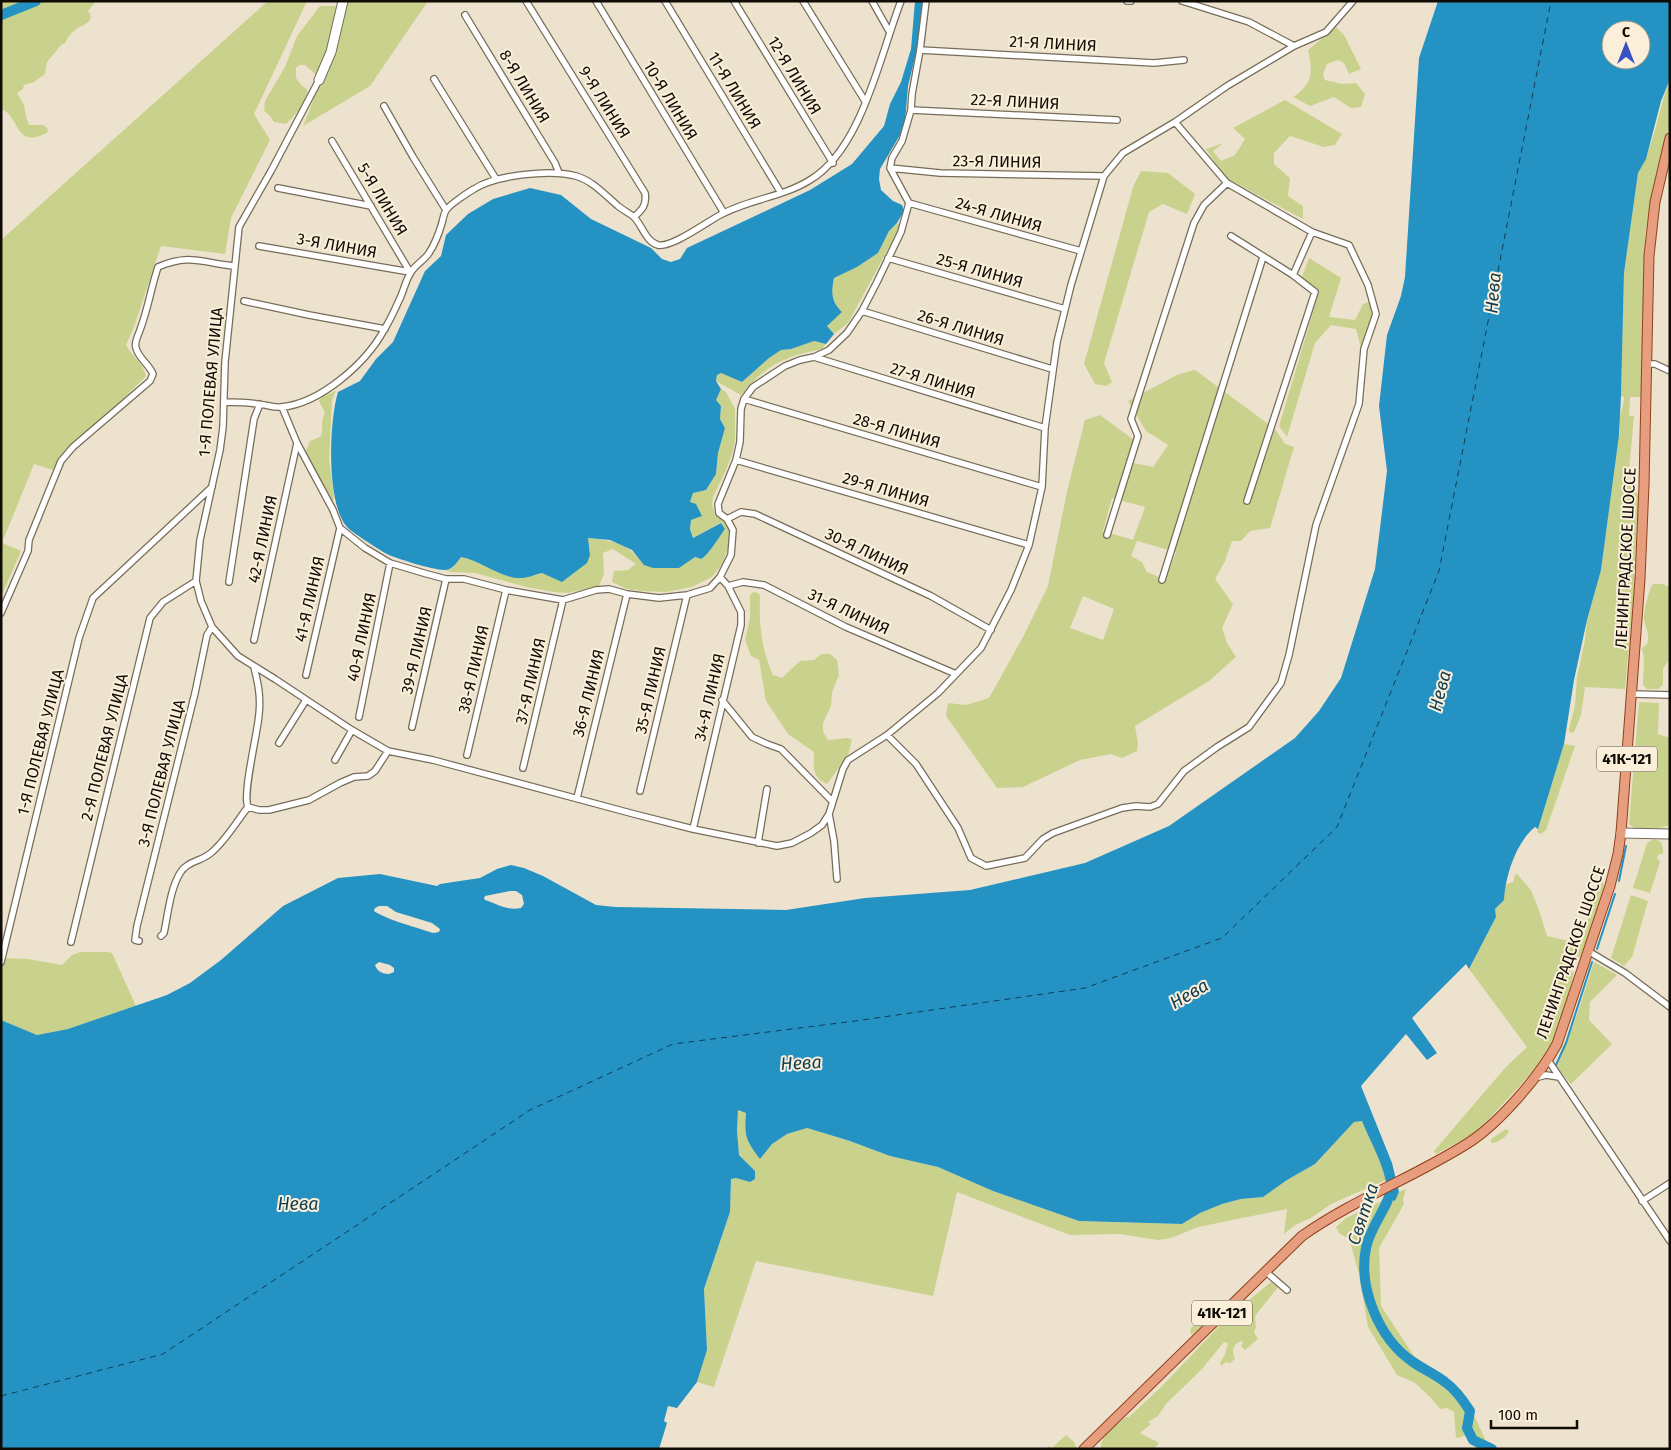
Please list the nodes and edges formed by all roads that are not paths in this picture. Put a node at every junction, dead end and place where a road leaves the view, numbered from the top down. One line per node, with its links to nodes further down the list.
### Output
1 (343, 1): 20 (street)
2 (526, 1): 40 (street, 9-Я ЛИНИЯ)
3 (596, 1): 39 (street, 10-Я ЛИНИЯ)
4 (665, 1): 35 (street, 11-Я ЛИНИЯ)
5 (734, 1): 28 (street, 12-Я ЛИНИЯ)
6 (803, 1): 21 (street)
7 (872, 1): 15 (street)
8 (901, 1): 15 (street)
9 (926, 1): 17 (street)
10 (1127, 1): 11 (street)
11 (1131, 1)
12 (1182, 1): 16 (street)
13 (1353, 1): 16 (street)
14 (465, 15): 30 (street, 8-Я ЛИНИЯ)
15 (889, 31): 21 (street)
16 (1294, 46): 25 (street)
17 (920, 50): 18 (street, 21-Я ЛИНИЯ); 23 (street)
18 (1184, 60)
19 (434, 79): 32 (street)
20 (319, 80): 47 (street, 1-Я ПОЛЕВАЯ УЛИЦА)
21 (865, 101): 28 (street)
22 (384, 106): 38 (street)
23 (911, 110): 24 (street, 22-Я ЛИНИЯ); 29 (street)
24 (1118, 120)
25 (1175, 122): 31 (street); 33 (street)
26 (1670, 138): 55 (main road, 41К-121)
27 (332, 141): 37 (street, 5-Я ЛИНИЯ)
28 (832, 163): 35 (street)
29 (890, 168): 31 (street, 23-Я ЛИНИЯ); 36 (street)
30 (559, 173): 32 (street); 40 (street)
31 (1104, 176): 44 (street)
32 (496, 179): 38 (street)
33 (1227, 183): 41 (street); 70 (street)
34 (278, 188): 37 (street)
35 (781, 193): 39 (street)
36 (909, 203): 44 (street, 24-Я ЛИНИЯ); 46 (street)
37 (371, 206): 48 (street, 5-Я ЛИНИЯ)
38 (446, 210): 48 (street)
39 (724, 212): 40 (street)
40 (634, 217)
41 (1312, 232): 49 (street); 97 (street)
42 (1231, 236): 45 (street)
43 (259, 246): 48 (street, 3-Я ЛИНИЯ)
44 (1081, 251): 51 (street)
45 (1263, 257): 49 (street); 75 (street)
46 (888, 258): 51 (street, 25-Я ЛИНИЯ); 52 (street)
47 (234, 266): 59 (street, 1-Я ПОЛЕВАЯ УЛИЦА); 83 (street)
48 (410, 272): 53 (street)
49 (1293, 275): 67 (street)
50 (244, 301): 53 (street)
51 (1065, 309): 56 (street)
52 (862, 311): 54 (street); 56 (street, 26-Я ЛИНИЯ)
53 (385, 329): 61 (street)
54 (814, 358): 58 (street); 62 (street, 27-Я ЛИНИЯ)
55 (1646, 364): 57 (street); 90 (main road, ЛЕНИНГРАДСКОЕ ШОССЕ / 41К-121)
56 (1052, 369): 62 (street)
57 (1670, 371)
58 (744, 399): 64 (street); 65 (street, 28-Я ЛИНИЯ)
59 (224, 402): 60 (street); 66 (street, 1-Я ПОЛЕВАЯ УЛИЦА)
60 (260, 404): 61 (street); 77 (street)
61 (282, 408): 63 (street)
62 (1045, 428): 65 (street)
63 (297, 443): 69 (street); 86 (street, 42-Я ЛИНИЯ)
64 (736, 460): 68 (street); 71 (street, 29-Я ЛИНИЯ)
65 (1042, 486): 71 (street)
66 (212, 487): 76 (street); 118 (street, 1-Я ПОЛЕВАЯ УЛИЦА)
67 (1247, 502)
68 (727, 518): 73 (street); 85 (street, 30-Я ЛИНИЯ)
69 (340, 528): 72 (street); 89 (street, 41-Я ЛИНИЯ)
70 (1107, 534)
71 (1029, 545): 85 (street)
72 (390, 563): 74 (street); 94 (street, 40-Я ЛИНИЯ)
73 (720, 576): 78 (street, 34-Я ЛИНИЯ); 81 (street)
74 (446, 579): 79 (street); 95 (street, 39-Я ЛИНИЯ)
75 (1162, 580)
76 (196, 581): 84 (street); 116 (street, 2-Я ПОЛЕВАЯ УЛИЦА)
77 (229, 582)
78 (728, 586): 88 (street, 31-Я ЛИНИЯ); 93 (street, 34-Я ЛИНИЯ)
79 (506, 590): 82 (street); 100 (street, 38-Я ЛИНИЯ)
80 (627, 594): 81 (street); 82 (street); 105 (street, 36-Я ЛИНИЯ)
81 (687, 595): 104 (street, 35-Я ЛИНИЯ)
82 (562, 600): 102 (street, 37-Я ЛИНИЯ)
83 (1, 613)
84 (212, 627): 87 (street); 115 (street, 3-Я ПОЛЕВАЯ УЛИЦА)
85 (991, 630): 88 (street)
86 (254, 640)
87 (254, 667): 92 (street); 107 (street)
88 (956, 674): 97 (street)
89 (306, 675)
90 (1632, 694): 91 (street); 110 (main road, ЛЕНИНГРАДСКОЕ ШОССЕ / 41К-121)
91 (1670, 695)
92 (306, 700): 96 (street); 98 (street)
93 (722, 700): 106 (street); 109 (street, 34-Я ЛИНИЯ)
94 (359, 717)
95 (412, 727)
96 (352, 730): 99 (street); 101 (street)
97 (887, 735): 106 (street)
98 (279, 743)
99 (388, 750): 105 (street); 107 (street)
100 (467, 755)
101 (335, 760)
102 (524, 768)
103 (766, 789): 112 (street)
104 (640, 791)
105 (577, 798): 109 (street)
106 (832, 801): 108 (street)
107 (248, 806): 114 (street)
108 (829, 814): 112 (street); 113 (street)
109 (693, 829): 112 (street)
110 (1621, 833): 111 (street); 117 (main road, ЛЕНИНГРАДСКОЕ ШОССЕ / 41К-121)
111 (1670, 834)
112 (758, 843)
113 (838, 879)
114 (161, 936)
115 (139, 941)
116 (71, 942)
117 (1588, 951): 119 (street); 120 (main road, ЛЕНИНГРАДСКОЕ ШОССЕ / 41К-121)
118 (1, 962)
119 (1670, 1007)
120 (1548, 1060): 121 (street); 122 (main road, ЛЕНИНГРАДСКОЕ ШОССЕ / 41К-121)
121 (1559, 1077): 122 (street); 124 (street)
122 (1534, 1078): 126 (main road, ЛЕНИНГРАДСКОЕ ШОССЕ / 41К-121)
123 (1670, 1183): 124 (street)
124 (1642, 1201): 125 (street)
125 (1670, 1241)
126 (1265, 1271): 127 (street); 128 (main road, ЛЕНИНГРАДСКОЕ ШОССЕ / 41К-121)
127 (1287, 1290)
128 (1088, 1448)

